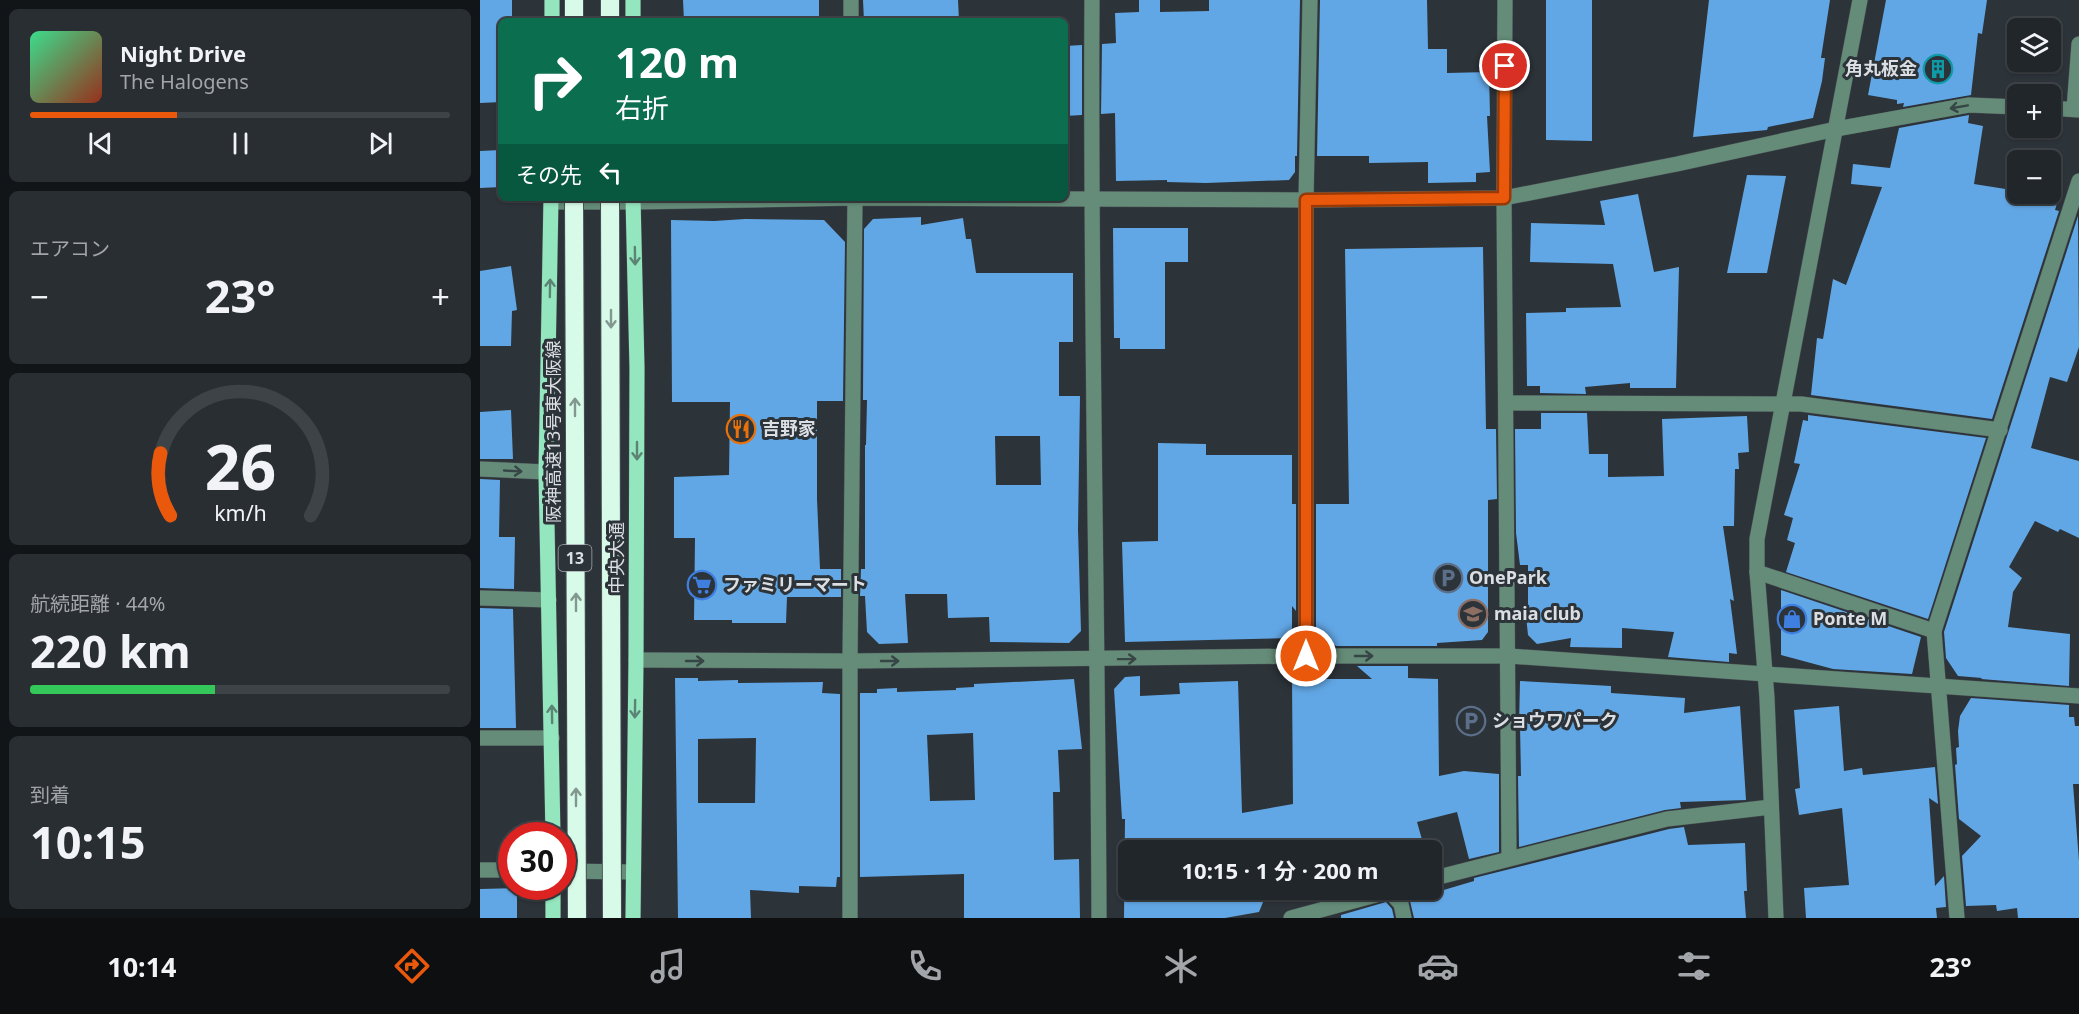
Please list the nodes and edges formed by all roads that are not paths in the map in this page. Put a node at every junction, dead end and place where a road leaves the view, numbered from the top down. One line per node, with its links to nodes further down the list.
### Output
1 (552, 0): 10 (main road)
2 (574, 0): 11 (highway)
3 (610, 0): 12 (highway)
4 (633, 0): 13 (main road)
5 (851, 0): 14 (street)
6 (1092, 0): 23 (street)
7 (1310, 0): 24 (street)
8 (1505, 0): 21 (street)
9 (1860, 0): 19 (street)
10 (552, 18)
11 (574, 18)
12 (610, 18)
13 (633, 18)
14 (851, 18)
15 (2079, 44): 18 (street)
16 (2007, 107): 19 (street, one-way to 19)
17 (2061, 108): 18 (street)
18 (2077, 109)
19 (1836, 129): 21 (street); 31 (street)
20 (2079, 181): 32 (street)
21 (1504, 198): 24 (street); 30 (street)
22 (1068, 199): 23 (street)
23 (1091, 199): 24 (street); 41 (street)
24 (1306, 200): 39 (street)
25 (551, 201): 34 (main road, one-way to 25)
26 (574, 201): 61 (highway, 阪神高速13号東大阪線 / 13, one-way to 26, bridge)
27 (610, 201): 62 (highway, 13, one-way to 62, bridge)
28 (633, 201): 42 (main road, 中央大通, one-way to 42)
29 (855, 201): 43 (street)
30 (1506, 404): 31 (street); 40 (street)
31 (1782, 404): 32 (street); 35 (street)
32 (2000, 430): 38 (street)
33 (480, 469): 34 (street, one-way to 34)
34 (546, 472): 37 (main road)
35 (1757, 572): 38 (street); 44 (street)
36 (480, 598): 37 (street)
37 (549, 600): 48 (main road, one-way to 37)
38 (1934, 631): 45 (street)
39 (1306, 656): 40 (street, one-way to 40); 41 (street, one-way to 39)
40 (1509, 656): 44 (street); 51 (street)
41 (1098, 659): 43 (street, one-way to 41); 65 (street)
42 (636, 660): 43 (street, one-way to 43); 55 (main road, 中央大通, one-way to 55)
43 (849, 661): 64 (street)
44 (1766, 675): 45 (street); 49 (street)
45 (1938, 685): 46 (street); 69 (street)
46 (2079, 696)
47 (480, 738): 48 (street)
48 (552, 738): 50 (main road)
49 (1771, 807): 51 (street); 68 (street)
50 (553, 822)
51 (1509, 858): 56 (street)
52 (480, 870): 53 (street)
53 (498, 870)
54 (576, 870): 55 (street)
55 (632, 872): 63 (main road, 中央大通)
56 (1442, 876)
57 (553, 900): 60 (main road)
58 (1355, 900): 66 (street)
59 (1398, 900): 67 (street)
60 (552, 918)
61 (577, 918)
62 (612, 918)
63 (633, 918)
64 (850, 918)
65 (1099, 918)
66 (1291, 918)
67 (1404, 918)
68 (1776, 918)
69 (1957, 918)

